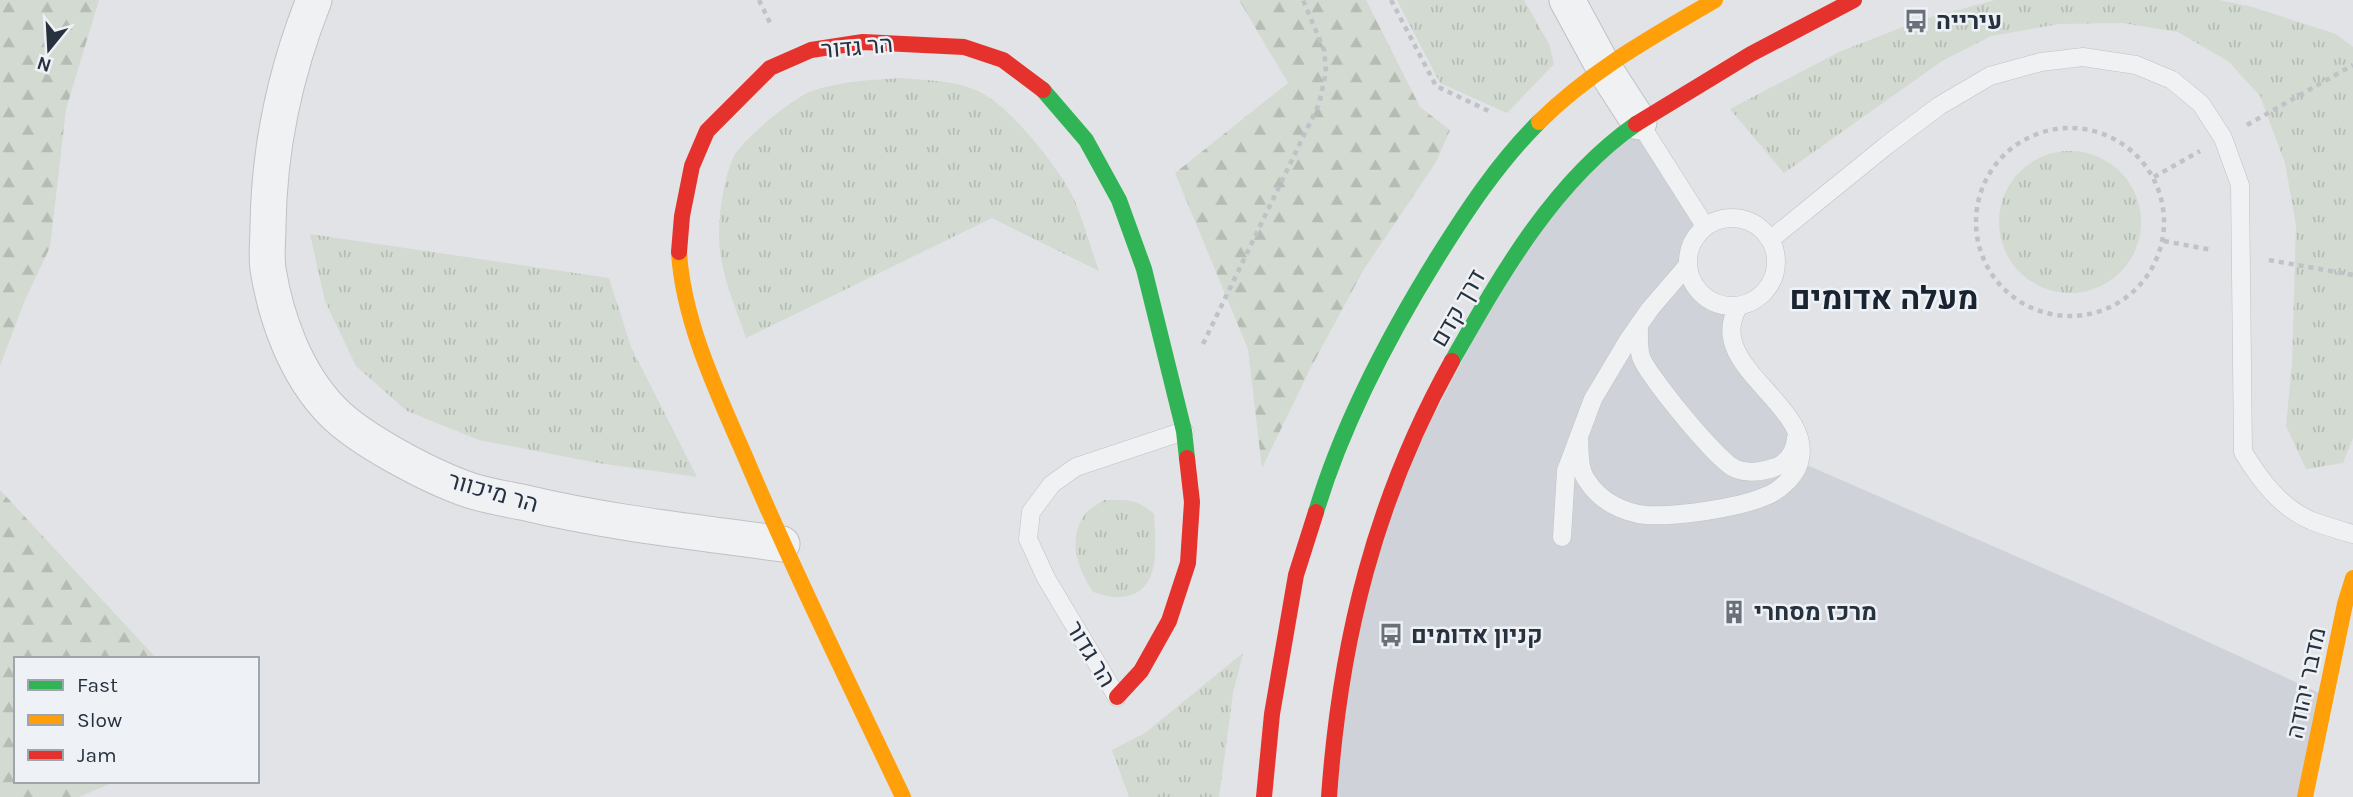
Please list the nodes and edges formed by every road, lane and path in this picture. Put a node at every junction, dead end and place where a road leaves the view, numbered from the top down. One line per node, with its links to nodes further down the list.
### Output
1 (314, 0): 24 (street, הר מיכוור)
2 (1303, 0): 18 (path)
3 (1391, 0): 10 (path)
4 (1567, 0): 8 (street)
5 (1714, 0): 8 (street, דרך קדם)
6 (1854, 0): 9 (street, דרך קדם)
7 (2353, 65): 11 (path)
8 (1604, 68): 9 (street); 10 (street, דרך קדם)
9 (1639, 122): 13 (lane); 29 (street, דרך קדם)
10 (1531, 131): 28 (street, דרך קדם)
11 (2223, 138): 12 (path); 14 (lane); 22 (lane)
12 (2154, 177): 12 (path)
13 (1705, 226): 14 (lane); 15 (lane)
14 (1770, 240): 16 (lane)
15 (1687, 266): 16 (lane); 17 (lane)
16 (1739, 306): 20 (lane)
17 (1639, 324): 20 (lane); 21 (lane)
18 (1177, 399): 19 (street, הר גדור); 24 (street, הר גדור)
19 (1184, 431): 26 (street, הר גדור); 26 (lane, הר גדור)
20 (1797, 431): 21 (lane)
21 (1579, 436): 23 (lane)
22 (2353, 534)
23 (1562, 537)
24 (782, 544): 27 (street)
25 (2353, 578): 30 (street, מדבר יהודה)
26 (1117, 697)
27 (903, 797)
28 (1264, 797)
29 (1329, 797)
30 (2305, 797)

